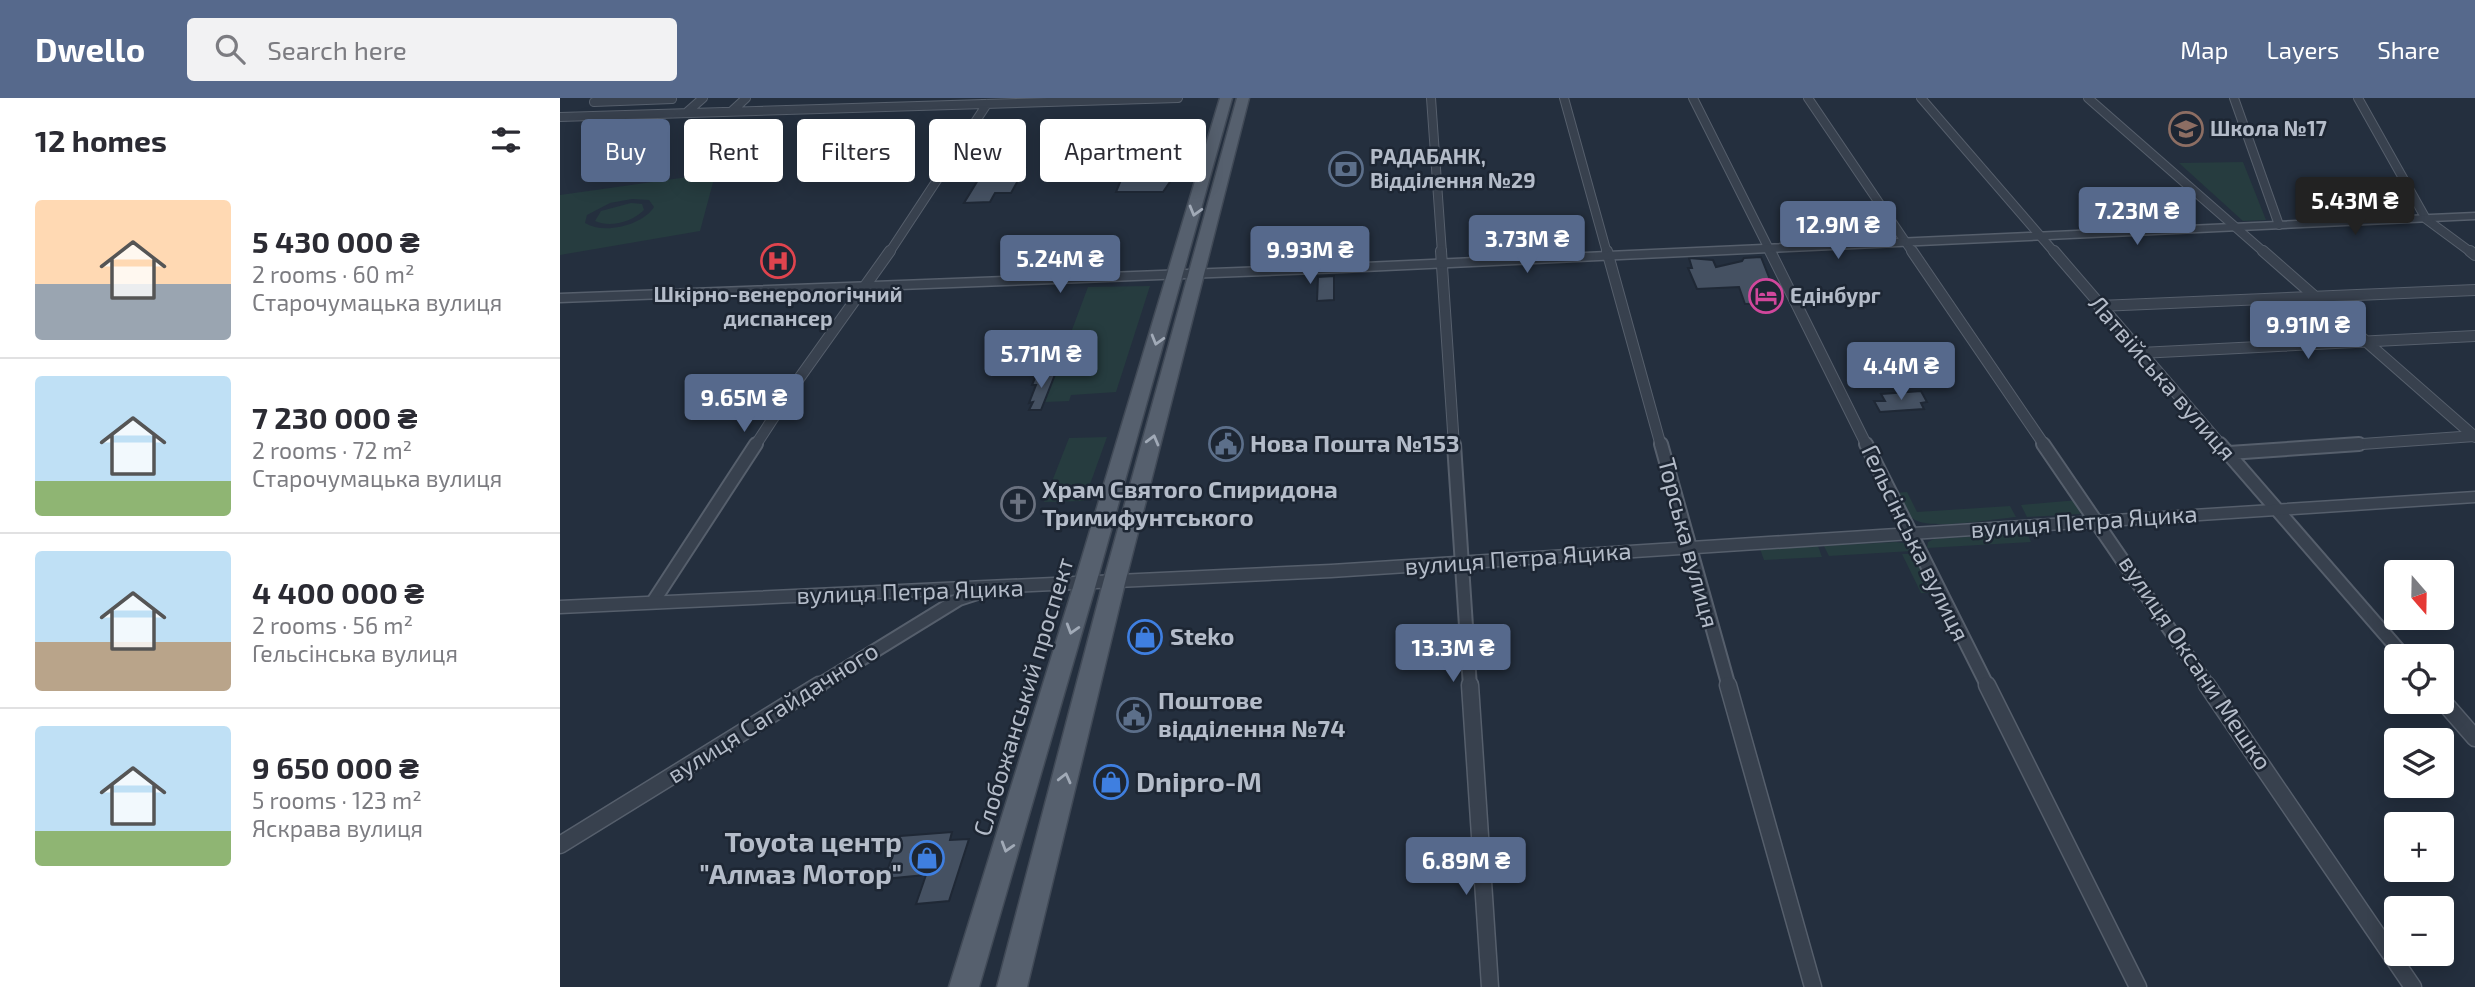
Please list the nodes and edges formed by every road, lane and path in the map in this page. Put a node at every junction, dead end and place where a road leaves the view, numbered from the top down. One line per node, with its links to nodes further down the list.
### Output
1 (703, 98): 26 (street)
2 (746, 98): 25 (street)
3 (788, 98): 24 (street)
4 (861, 98): 23 (street)
5 (919, 98): 22 (street)
6 (1178, 98): 18 (street)
7 (1226, 98): 40 (main road, Слобожанський проспект, one-way to 40)
8 (1243, 98): 40 (main road, Слобожанський проспект)
9 (1431, 98): 39 (street)
10 (1564, 98): 37 (street, Торська вулиця)
11 (1693, 98): 36 (street, Гельсінська вулиця)
12 (1808, 98): 35 (street, вулиця Оксани Мешко)
13 (1921, 98): 34 (street, Латвійська вулиця)
14 (2088, 98): 33 (street)
15 (2234, 98): 32 (street)
16 (2358, 98): 31 (street)
17 (673, 99): 19 (street); 27 (street)
18 (1108, 99): 20 (street)
19 (597, 100): 28 (street)
20 (1067, 100): 21 (street)
21 (994, 102): 22 (street); 41 (street)
22 (912, 106): 23 (street)
23 (852, 108): 24 (street)
24 (775, 110): 25 (street)
25 (732, 111): 26 (street)
26 (686, 113): 27 (street)
27 (655, 114): 28 (street)
28 (575, 116): 29 (street)
29 (560, 117)
30 (2475, 216): 31 (street)
31 (2426, 219): 32 (street); 38 (street)
32 (2279, 225): 33 (street)
33 (2234, 227): 34 (street); 44 (street)
34 (2039, 235): 35 (street); 45 (street, Латвійська вулиця)
35 (1905, 242): 36 (street); 53 (street, вулиця Оксани Мешко)
36 (1770, 247): 37 (street); 54 (street, Гельсінська вулиця)
37 (1609, 254): 39 (street); 55 (street, Торська вулиця)
38 (2475, 255)
39 (1443, 263): 40 (street); 56 (street)
40 (1187, 274): 41 (street); 57 (main road, Слобожанський проспект, one-way to 40); 58 (main road, Слобожанський проспект, one-way to 58)
41 (864, 286): 43 (street); 60 (street)
42 (2475, 290): 44 (street)
43 (560, 298)
44 (2317, 299): 45 (street); 47 (street)
45 (2099, 306): 48 (street, Латвійська вулиця)
46 (2475, 336): 47 (street)
47 (2368, 342): 48 (street); 49 (street)
48 (2140, 353): 50 (street, Латвійська вулиця)
49 (2475, 436): 50 (street)
50 (2229, 453): 52 (street, Латвійська вулиця)
51 (2475, 497): 52 (street, вулиця Петра Яцика)
52 (2277, 510): 53 (street, вулиця Петра Яцика); 62 (street, Латвійська вулиця)
53 (2099, 522): 54 (street, вулиця Петра Яцика); 71 (street, вулиця Оксани Мешко)
54 (1910, 533): 55 (street, вулиця Петра Яцика); 70 (street, Гельсінська вулиця)
55 (1688, 547): 56 (street, вулиця Петра Яцика); 69 (street, Торська вулиця)
56 (1462, 563): 57 (street, вулиця Петра Яцика); 68 (street)
57 (1114, 583): 58 (street, вулиця Петра Яцика); 67 (main road, Слобожанський проспект, one-way to 57)
58 (1085, 584): 59 (street, вулиця Петра Яцика); 66 (main road, Слобожанський проспект, one-way to 66)
59 (990, 589): 60 (street, вулиця Петра Яцика); 65 (street, вулиця Сагайдачного)
60 (653, 602): 61 (street, вулиця Петра Яцика)
61 (560, 607)
62 (2394, 644)
63 (2454, 714): 64 (street)
64 (2475, 738)
65 (560, 845)
66 (964, 987)
67 (1012, 987)
68 (1490, 987)
69 (1813, 987)
70 (2138, 987)
71 (2413, 987)

